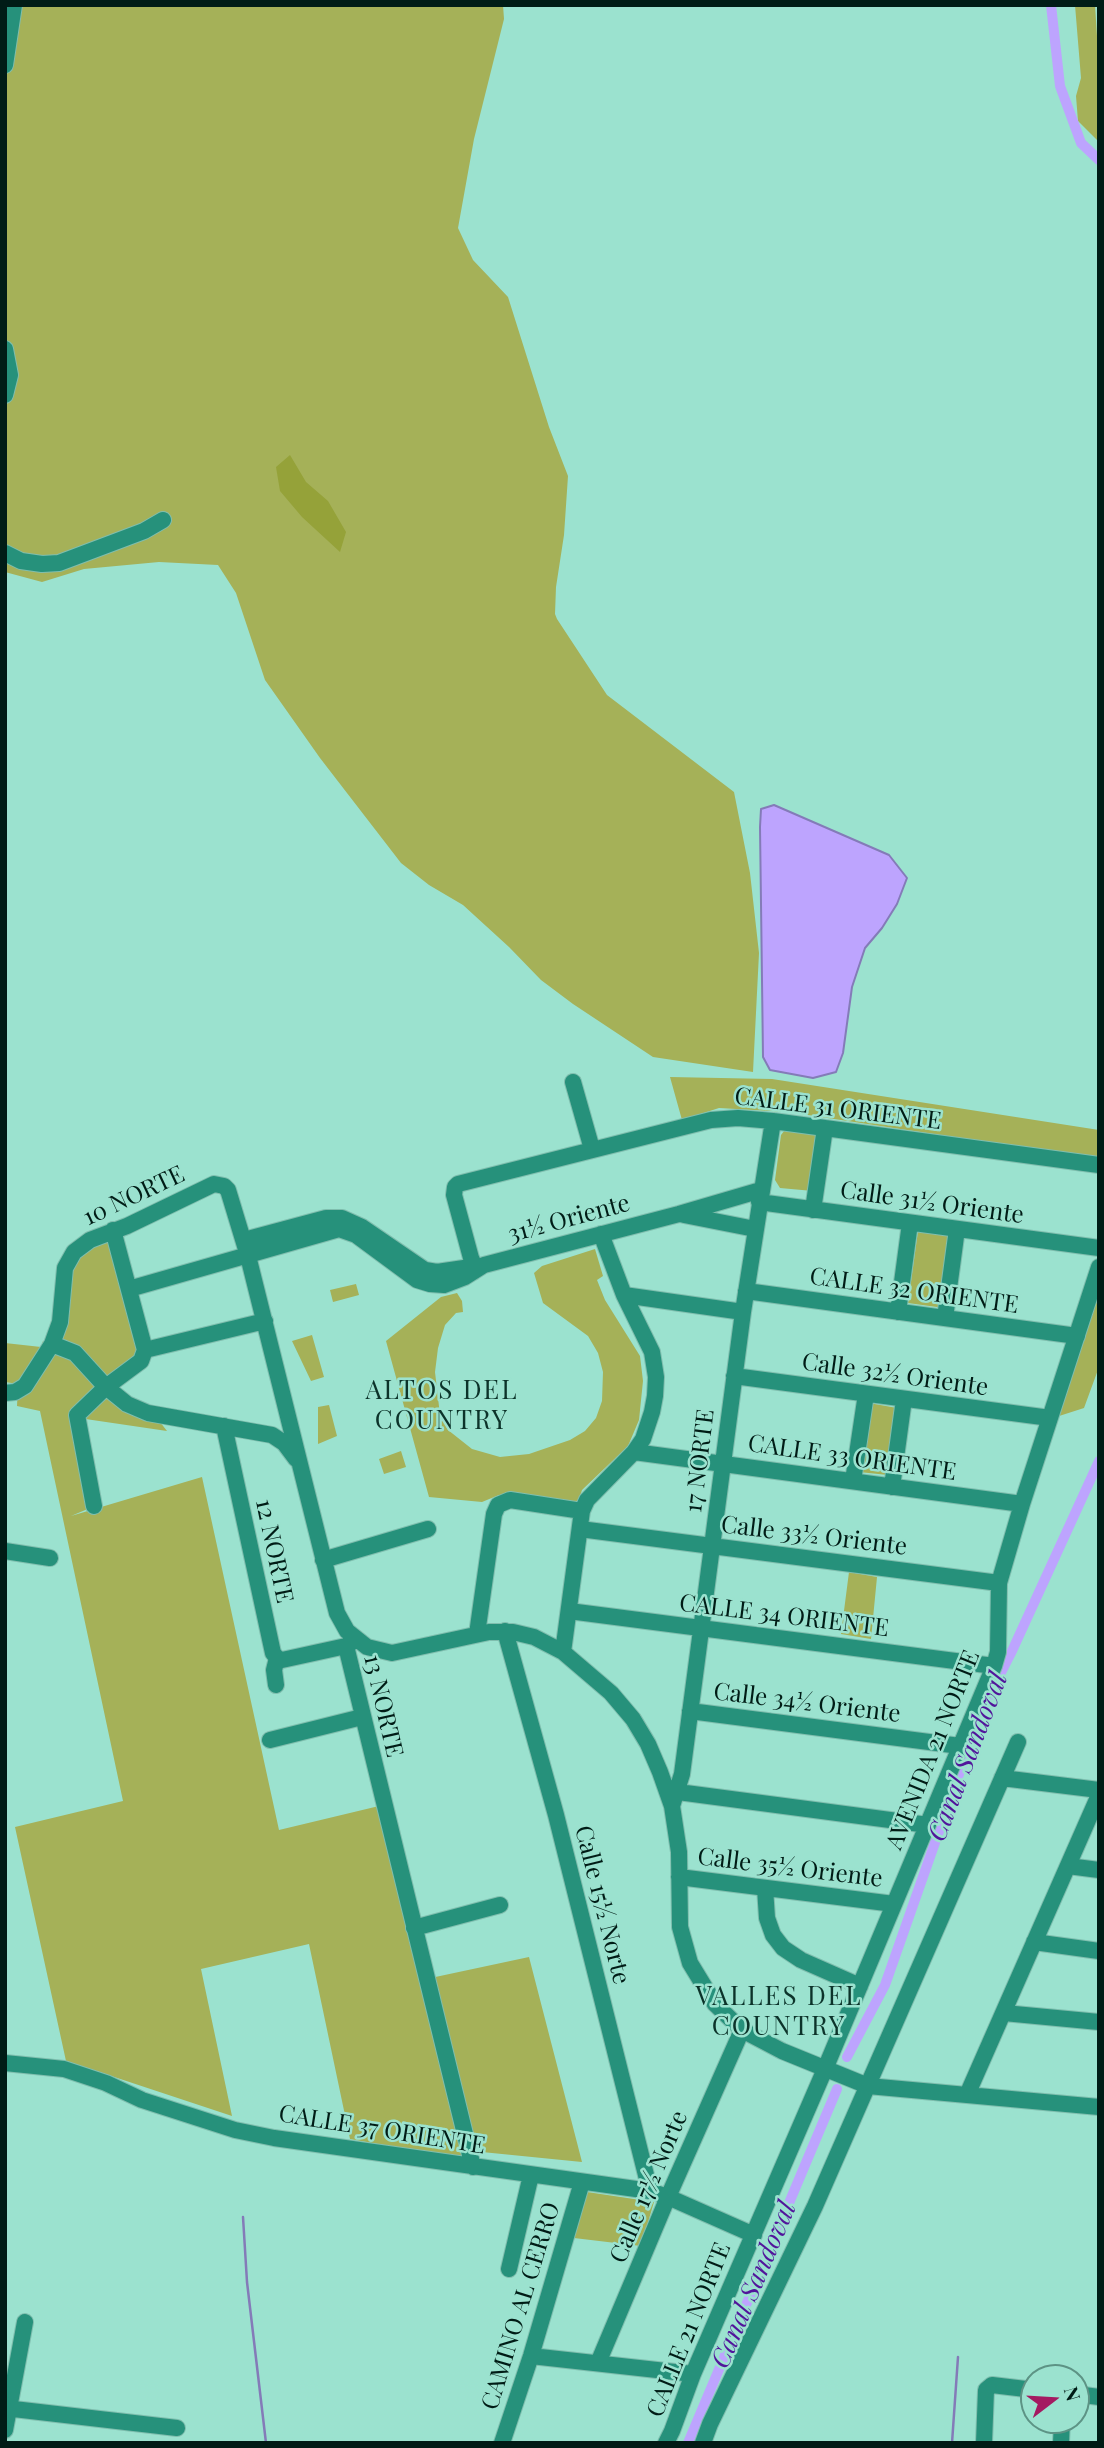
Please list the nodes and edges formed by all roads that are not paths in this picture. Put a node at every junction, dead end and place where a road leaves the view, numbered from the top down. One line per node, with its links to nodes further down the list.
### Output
1 (12, 13): 2 (street)
2 (5, 65)
3 (5, 349): 4 (street)
4 (5, 395)
5 (163, 520): 6 (street)
6 (5, 553)
7 (573, 1082): 10 (street)
8 (773, 1121): 9 (street, CALLE 31 ORIENTE); 10 (street, CALLE 31 ORIENTE); 13 (street, 17 NORTE)
9 (825, 1128): 11 (street, CALLE 31 ORIENTE); 14 (street)
10 (592, 1149): 24 (street, CALLE 31 ORIENTE)
11 (1099, 1165)
12 (224, 1186): 19 (street, 10 NORTE); 21 (street, 13 NORTE)
13 (760, 1196): 14 (street, Calle 31½ Oriente); 15 (street, 31½ Oriente); 17 (street, 17 NORTE)
14 (813, 1210): 16 (street, Calle 31½ Oriente)
15 (679, 1214): 17 (street, 31½ Oriente); 20 (street, 31½ Oriente)
16 (910, 1223): 18 (street, Calle 31½ Oriente); 29 (street)
17 (755, 1229): 26 (street, 17 NORTE)
18 (957, 1229): 22 (street, Calle 31½ Oriente); 30 (street)
19 (113, 1230): 25 (street); 33 (street, 10 NORTE)
20 (601, 1234): 24 (street, 31½ Oriente); 27 (street)
21 (246, 1248): 24 (street, 31½ Oriente); 25 (street, 31½ Oriente); 31 (street, 13 NORTE)
22 (1099, 1248)
23 (1099, 1267): 32 (street, AVENIDA 21 NORTE)
24 (475, 1270)
25 (130, 1289): 34 (street)
26 (746, 1291): 28 (street, 17 NORTE); 29 (street, CALLE 32 ORIENTE)
27 (624, 1295): 28 (street); 42 (street)
28 (743, 1312): 35 (street, 17 NORTE)
29 (898, 1312): 30 (street, CALLE 32 ORIENTE)
30 (945, 1318): 32 (street, CALLE 32 ORIENTE)
31 (265, 1321): 34 (street); 44 (street, 13 NORTE)
32 (1077, 1336): 40 (street, AVENIDA 21 NORTE)
33 (52, 1344): 36 (street); 38 (street, 10 NORTE)
34 (145, 1350): 36 (street)
35 (734, 1376): 37 (street, Calle 32½ Oriente); 43 (street, 17 NORTE)
36 (106, 1387): 41 (street); 48 (street)
37 (866, 1394): 39 (street, Calle 32½ Oriente); 45 (street)
38 (6, 1397)
39 (904, 1399): 40 (street, Calle 32½ Oriente); 46 (street)
40 (1050, 1418): 47 (street, AVENIDA 21 NORTE)
41 (224, 1426): 44 (street); 63 (street, 12 NORTE)
42 (634, 1452): 43 (street, CALLE 33 ORIENTE); 49 (street)
43 (723, 1464): 45 (street, CALLE 33 ORIENTE); 52 (street, 17 NORTE)
44 (302, 1470): 55 (street, 13 NORTE)
45 (853, 1481): 46 (street, CALLE 33 ORIENTE)
46 (892, 1487): 47 (street, CALLE 33 ORIENTE)
47 (1022, 1504): 56 (street, AVENIDA 21 NORTE)
48 (94, 1506)
49 (582, 1511): 51 (street); 60 (street)
50 (428, 1529): 55 (street)
51 (580, 1529): 52 (street, Calle 33½ Oriente); 57 (street)
52 (712, 1545): 56 (street, Calle 33½ Oriente); 58 (street, 17 NORTE)
53 (5, 1551): 54 (street)
54 (50, 1558)
55 (323, 1560): 61 (street, 13 NORTE)
56 (999, 1583): 64 (street, AVENIDA 21 NORTE)
57 (569, 1611): 58 (street, CALLE 34 ORIENTE); 62 (street)
58 (701, 1628): 64 (street, CALLE 34 ORIENTE); 66 (street, 17 NORTE)
59 (505, 1631): 60 (street); 62 (street); 97 (street, Calle 15½ Norte)
60 (477, 1634): 61 (street)
61 (350, 1643): 63 (street); 67 (street, 13 NORTE)
62 (563, 1652): 74 (street)
63 (276, 1658): 65 (street, 12 NORTE)
64 (993, 1666): 70 (street, AVENIDA 21 NORTE)
65 (276, 1685)
66 (690, 1711): 70 (street, Calle 34½ Oriente); 74 (street, 17 NORTE)
67 (362, 1717): 68 (street); 82 (street, 13 NORTE)
68 (270, 1740)
69 (1018, 1742): 71 (street)
70 (960, 1746): 75 (street, AVENIDA 21 NORTE)
71 (1002, 1778): 72 (street); 91 (street)
72 (1099, 1790)
73 (1099, 1796): 76 (street)
74 (675, 1799): 75 (street); 78 (street)
75 (928, 1825): 80 (street, AVENIDA 21 NORTE)
76 (1068, 1866): 77 (street); 83 (street)
77 (1099, 1871)
78 (680, 1877): 79 (street, Calle 35½ Oriente); 88 (street)
79 (765, 1888): 80 (street, Calle 35½ Oriente); 85 (street)
80 (894, 1904): 85 (street, AVENIDA 21 NORTE)
81 (500, 1905): 82 (street)
82 (414, 1928): 94 (street, 13 NORTE)
83 (1034, 1942): 84 (street); 86 (street)
84 (1099, 1951)
85 (860, 1986): 90 (street, AVENIDA 21 NORTE)
86 (1004, 2013): 87 (street); 92 (street)
87 (1099, 2022)
88 (743, 2029): 90 (street); 98 (street, Calle 17½ Norte)
89 (5, 2063): 94 (street, CALLE 37 ORIENTE)
90 (825, 2069): 91 (street); 99 (street, AVENIDA 21 NORTE)
91 (867, 2085): 92 (street); 111 (street)
92 (967, 2095): 93 (street)
93 (1099, 2107)
94 (473, 2168): 95 (street, CALLE 37 ORIENTE)
95 (531, 2175): 96 (street, CALLE 37 ORIENTE); 100 (street)
96 (582, 2182): 97 (street, CALLE 37 ORIENTE); 102 (street, CAMINO AL CERRO)
97 (650, 2191): 98 (street, CALLE 37 ORIENTE)
98 (668, 2197): 99 (street, CALLE 37 ORIENTE); 103 (street, Calle 17½ Norte)
99 (754, 2235): 104 (street, CALLE 21 NORTE)
100 (509, 2269)
101 (25, 2322): 106 (street)
102 (531, 2356): 103 (street); 109 (street, CAMINO AL CERRO)
103 (598, 2363): 104 (street)
104 (693, 2374): 110 (street, CALLE 21 NORTE)
105 (1020, 2388): 112 (street)
106 (7, 2409): 107 (street); 108 (street)
107 (177, 2428)
108 (5, 2430)
109 (502, 2443)
110 (666, 2443)
111 (703, 2443)
112 (984, 2443)

